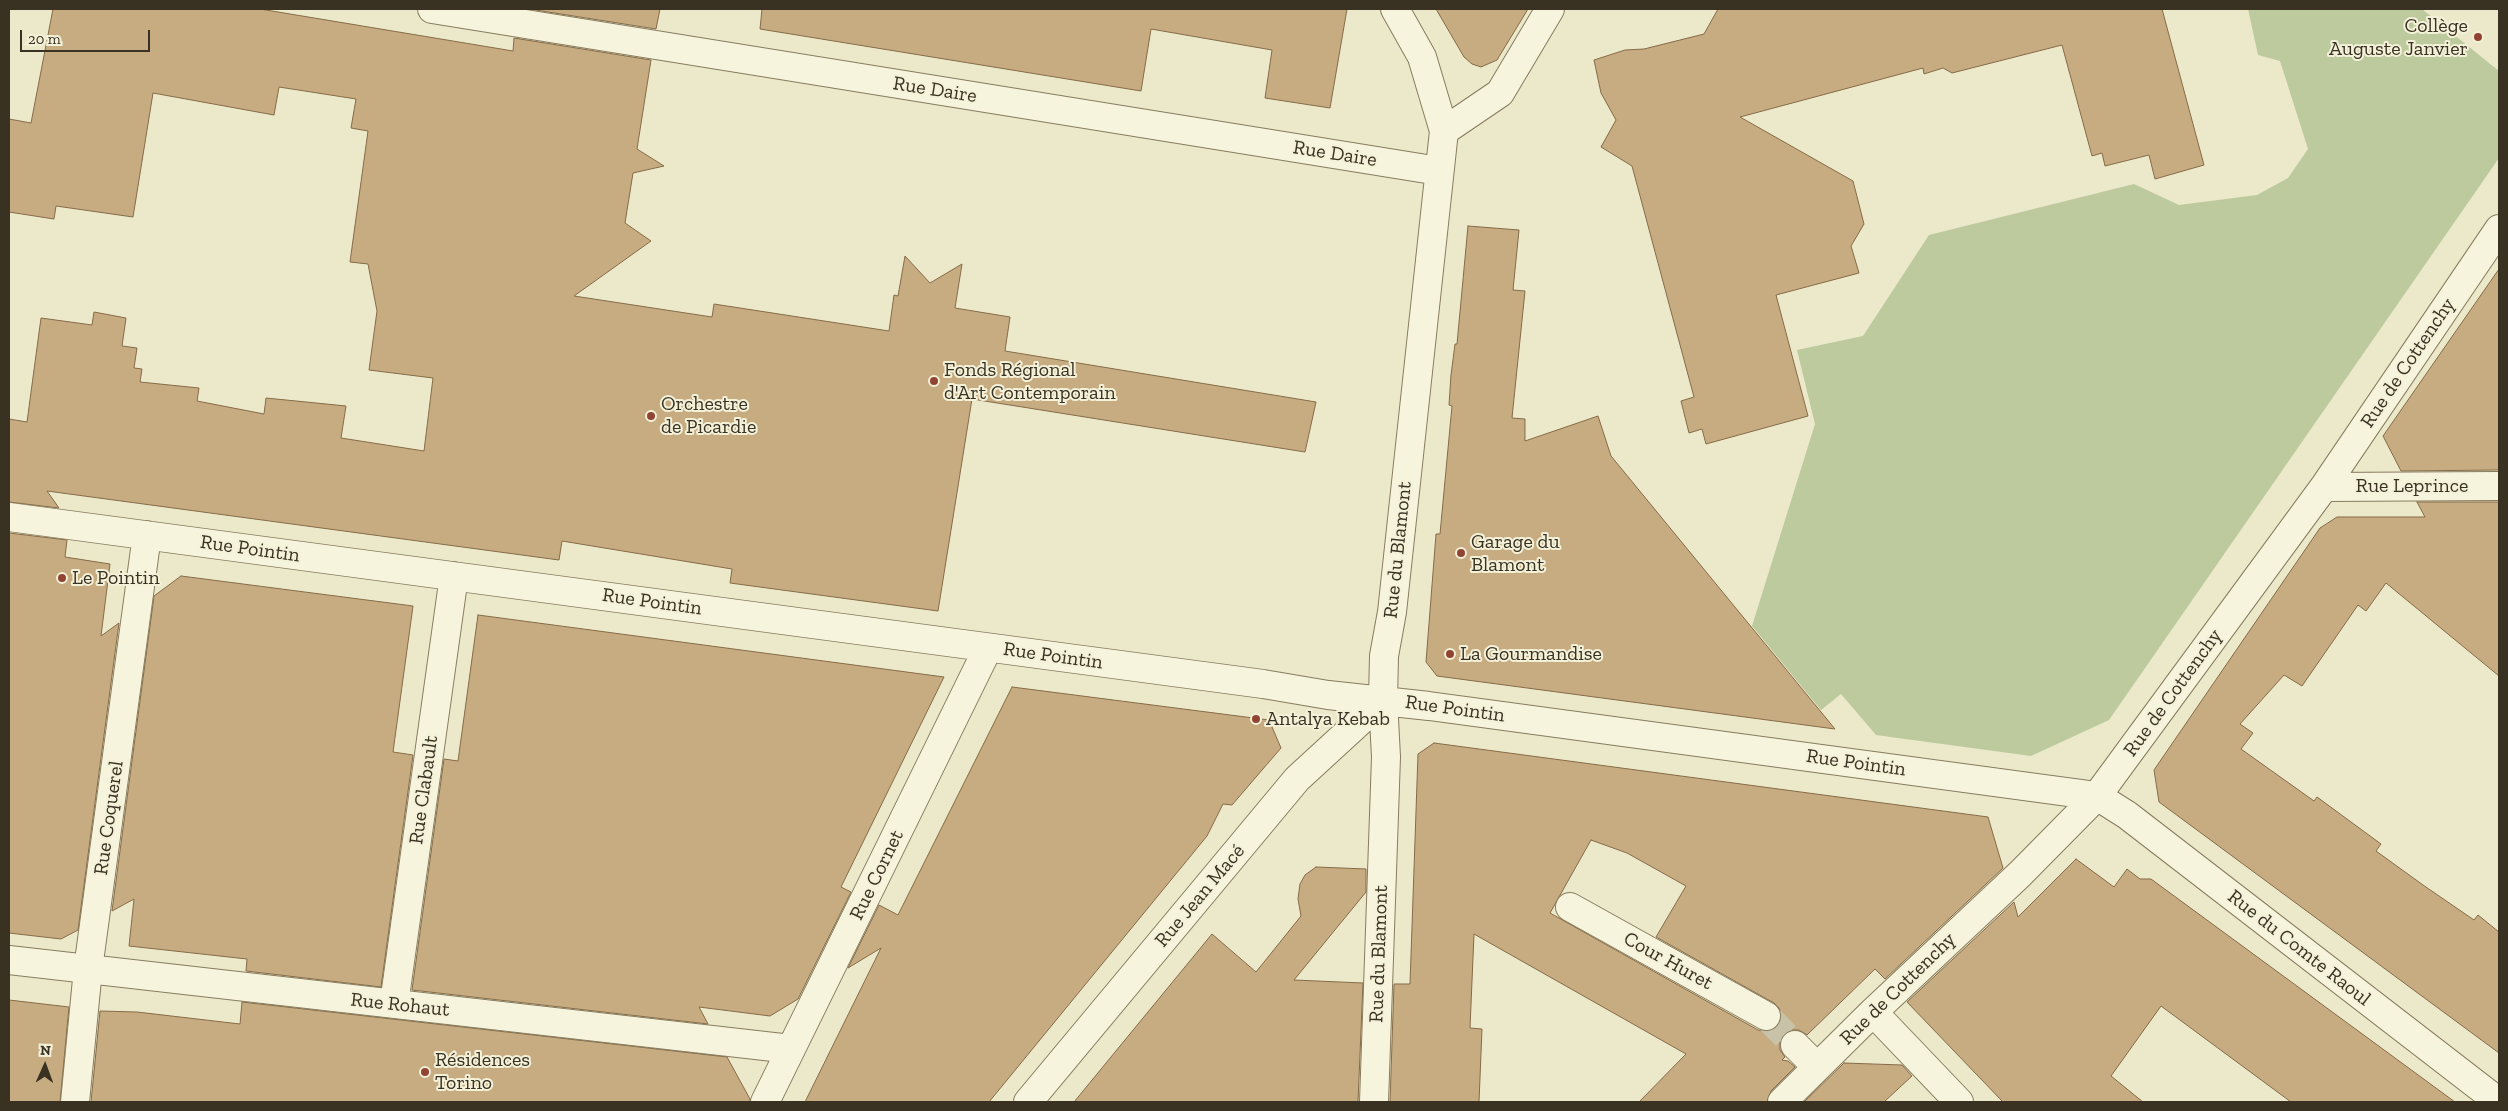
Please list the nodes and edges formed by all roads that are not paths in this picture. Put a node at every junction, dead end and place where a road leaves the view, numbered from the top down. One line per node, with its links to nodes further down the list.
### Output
1 (432, 9): 5 (street, Rue Daire)
2 (1395, 9): 4 (street, Rue du Blamont)
3 (1550, 9): 4 (street)
4 (1444, 131): 5 (street, Rue du Blamont)
5 (1439, 171): 13 (street, Rue du Blamont)
6 (2499, 229): 7 (street, Rue de Cottenchy)
7 (2324, 486): 8 (street, Rue Leprince); 14 (street, Rue de Cottenchy)
8 (2499, 486)
9 (9, 517): 10 (street, Rue Pointin)
10 (147, 535): 11 (street, Rue Pointin); 17 (street, Rue Coquerel)
11 (454, 576): 12 (street, Rue Pointin); 18 (street, Rue Clabault)
12 (988, 648): 13 (street, Rue Pointin); 22 (street, Rue Cornet)
13 (1383, 700): 14 (street, Rue Pointin); 26 (street, Rue Jean Macé); 27 (street, Rue du Blamont)
14 (2097, 796): 19 (street, Rue de Cottenchy); 30 (street, Rue du Comte Raoul)
15 (1570, 907): 20 (street, Cour Huret)
16 (9, 960): 17 (street, Rue Rohaut)
17 (88, 969): 18 (street, Rue Rohaut); 24 (street, Rue Coquerel)
18 (394, 1004): 22 (street, Rue Rohaut)
19 (1873, 1012): 23 (street, Rue de Cottenchy); 29 (street)
20 (1766, 1016)
21 (1795, 1045): 23 (street)
22 (791, 1049): 25 (street, Rue Cornet)
23 (1817, 1067): 28 (street, Rue de Cottenchy)
24 (75, 1102)
25 (765, 1102)
26 (1028, 1102)
27 (1374, 1102)
28 (1782, 1102)
29 (1959, 1102)
30 (2499, 1102)

